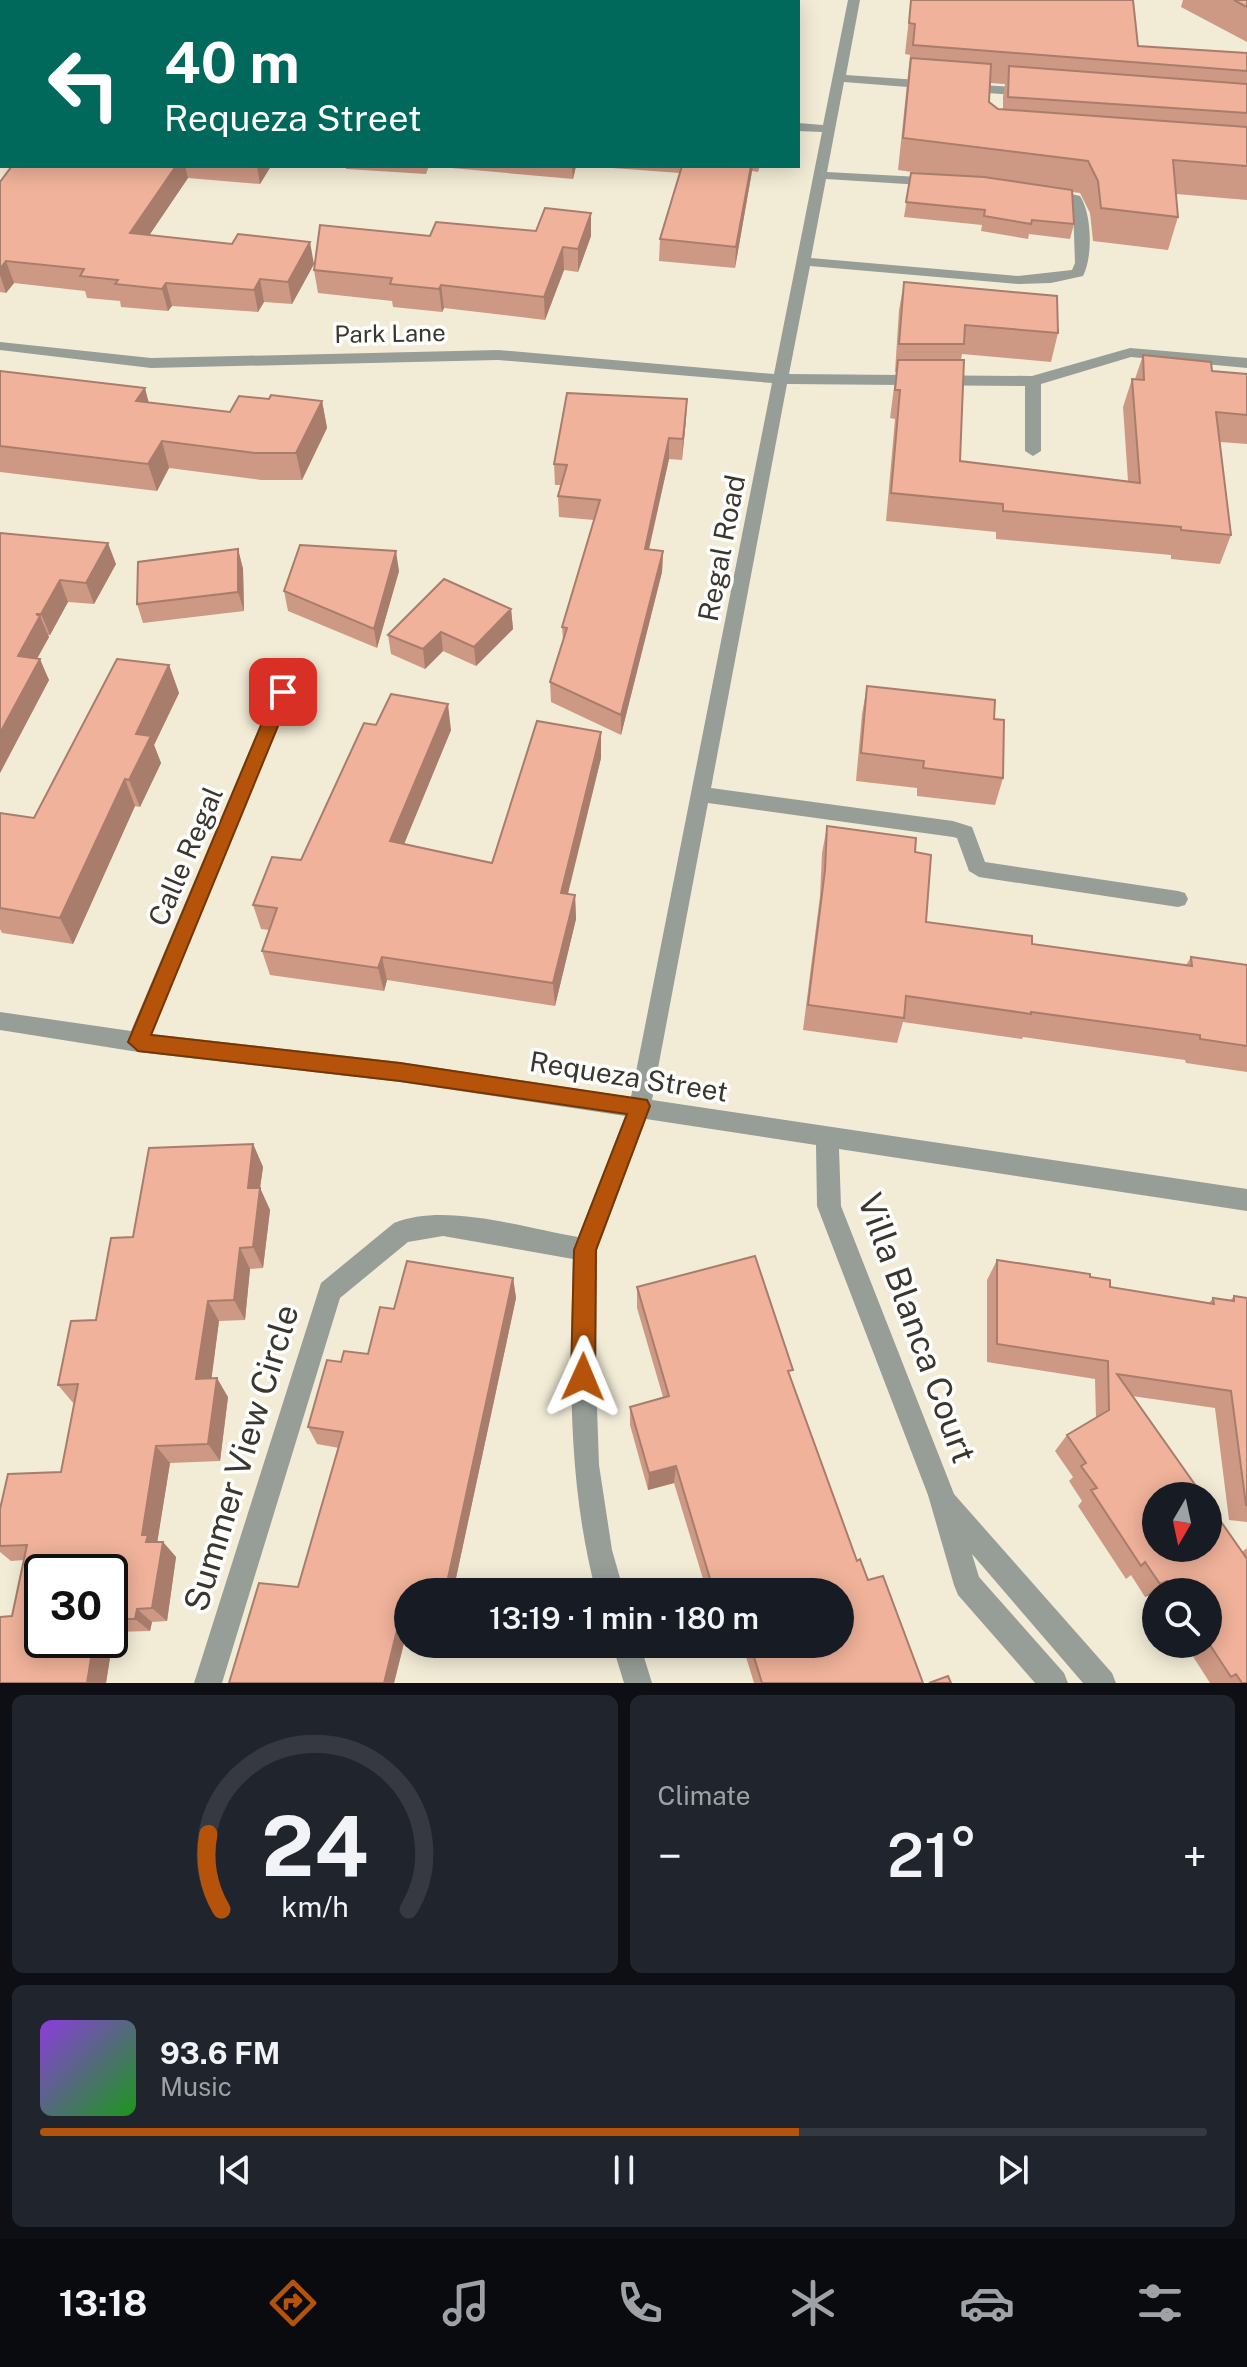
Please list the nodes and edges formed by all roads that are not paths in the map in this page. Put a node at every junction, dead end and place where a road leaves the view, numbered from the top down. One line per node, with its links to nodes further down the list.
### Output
1 (854, 0): 2 (street, Regal Road)
2 (837, 78): 3 (street); 5 (street, Regal Road)
3 (1037, 93)
4 (800, 127): 5 (street)
5 (827, 129): 6 (street, Regal Road)
6 (818, 175): 7 (street); 9 (street, Regal Road)
7 (953, 183)
8 (1027, 190): 9 (street)
9 (802, 261): 12 (street, Regal Road)
10 (0, 346): 12 (street, Park Lane)
11 (1247, 363): 13 (street, Park Lane)
12 (781, 379): 13 (street, Park Lane); 16 (street, Regal Road)
13 (1033, 381): 14 (street)
14 (1033, 451)
15 (283, 692): 19 (street, Calle Regal)
16 (698, 794): 17 (street); 20 (street, Regal Road)
17 (1178, 899)
18 (0, 1021): 19 (street, Requeza Street)
19 (138, 1042): 20 (street, Requeza Street)
20 (640, 1106): 21 (street, Requeza Street); 23 (street)
21 (827, 1138): 22 (street, Requeza Street); 24 (street, Villa Blanca Court)
22 (1247, 1200)
23 (585, 1250): 25 (street); 27 (street, Summer View Circle)
24 (941, 1495): 29 (street, Villa Blanca Court); 30 (street, Villa Blanca Court)
25 (606, 1578)
26 (630, 1658): 28 (street)
27 (208, 1683)
28 (638, 1683)
29 (1054, 1683)
30 (1102, 1683)

